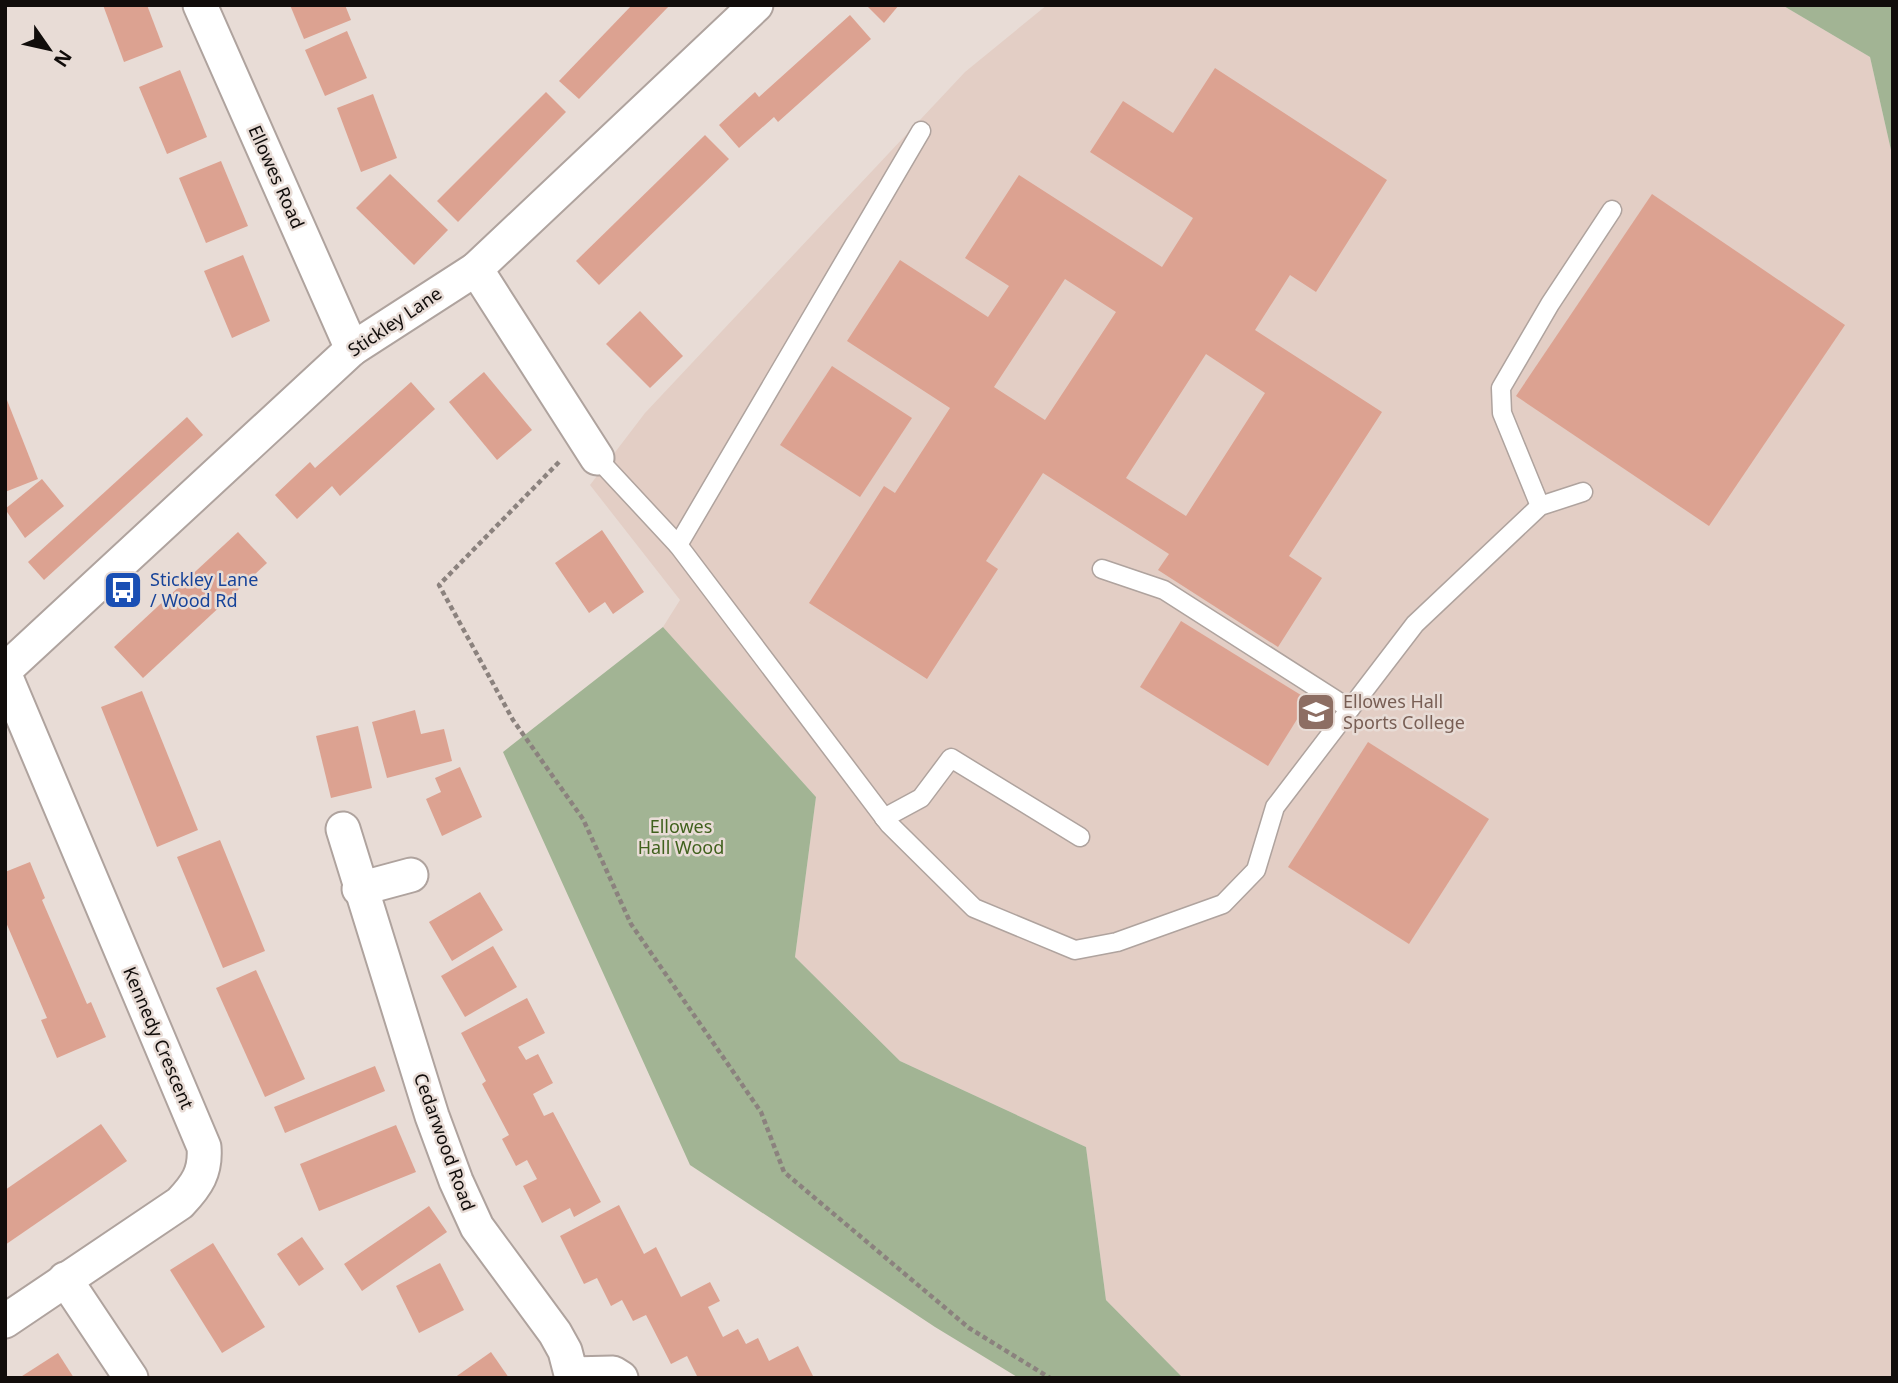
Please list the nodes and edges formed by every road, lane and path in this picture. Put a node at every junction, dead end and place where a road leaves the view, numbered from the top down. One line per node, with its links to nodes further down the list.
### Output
1 (201, 5): 6 (street, Ellowes Road)
2 (756, 5): 5 (street, Stickley Lane)
3 (922, 131): 10 (lane)
4 (1612, 209): 9 (lane)
5 (476, 269): 6 (street, Stickley Lane); 7 (street)
6 (352, 349): 12 (street, Stickley Lane)
7 (591, 447): 10 (lane); 25 (path)
8 (1583, 492): 9 (lane)
9 (1540, 506): 14 (lane)
10 (678, 545): 15 (lane)
11 (1102, 569): 14 (lane)
12 (5, 670)
13 (5, 675): 20 (street, Kennedy Crescent)
14 (1350, 709): 15 (lane)
15 (884, 818): 17 (lane)
16 (343, 829): 19 (street, Cedarwood Road)
17 (1080, 837)
18 (411, 875): 19 (street)
19 (359, 889): 22 (street, Cedarwood Road)
20 (65, 1279): 21 (street, Kennedy Crescent); 23 (street)
21 (5, 1321)
22 (570, 1376): 24 (street, Cedarwood Road)
23 (131, 1378)
24 (621, 1378)
25 (1050, 1378)

